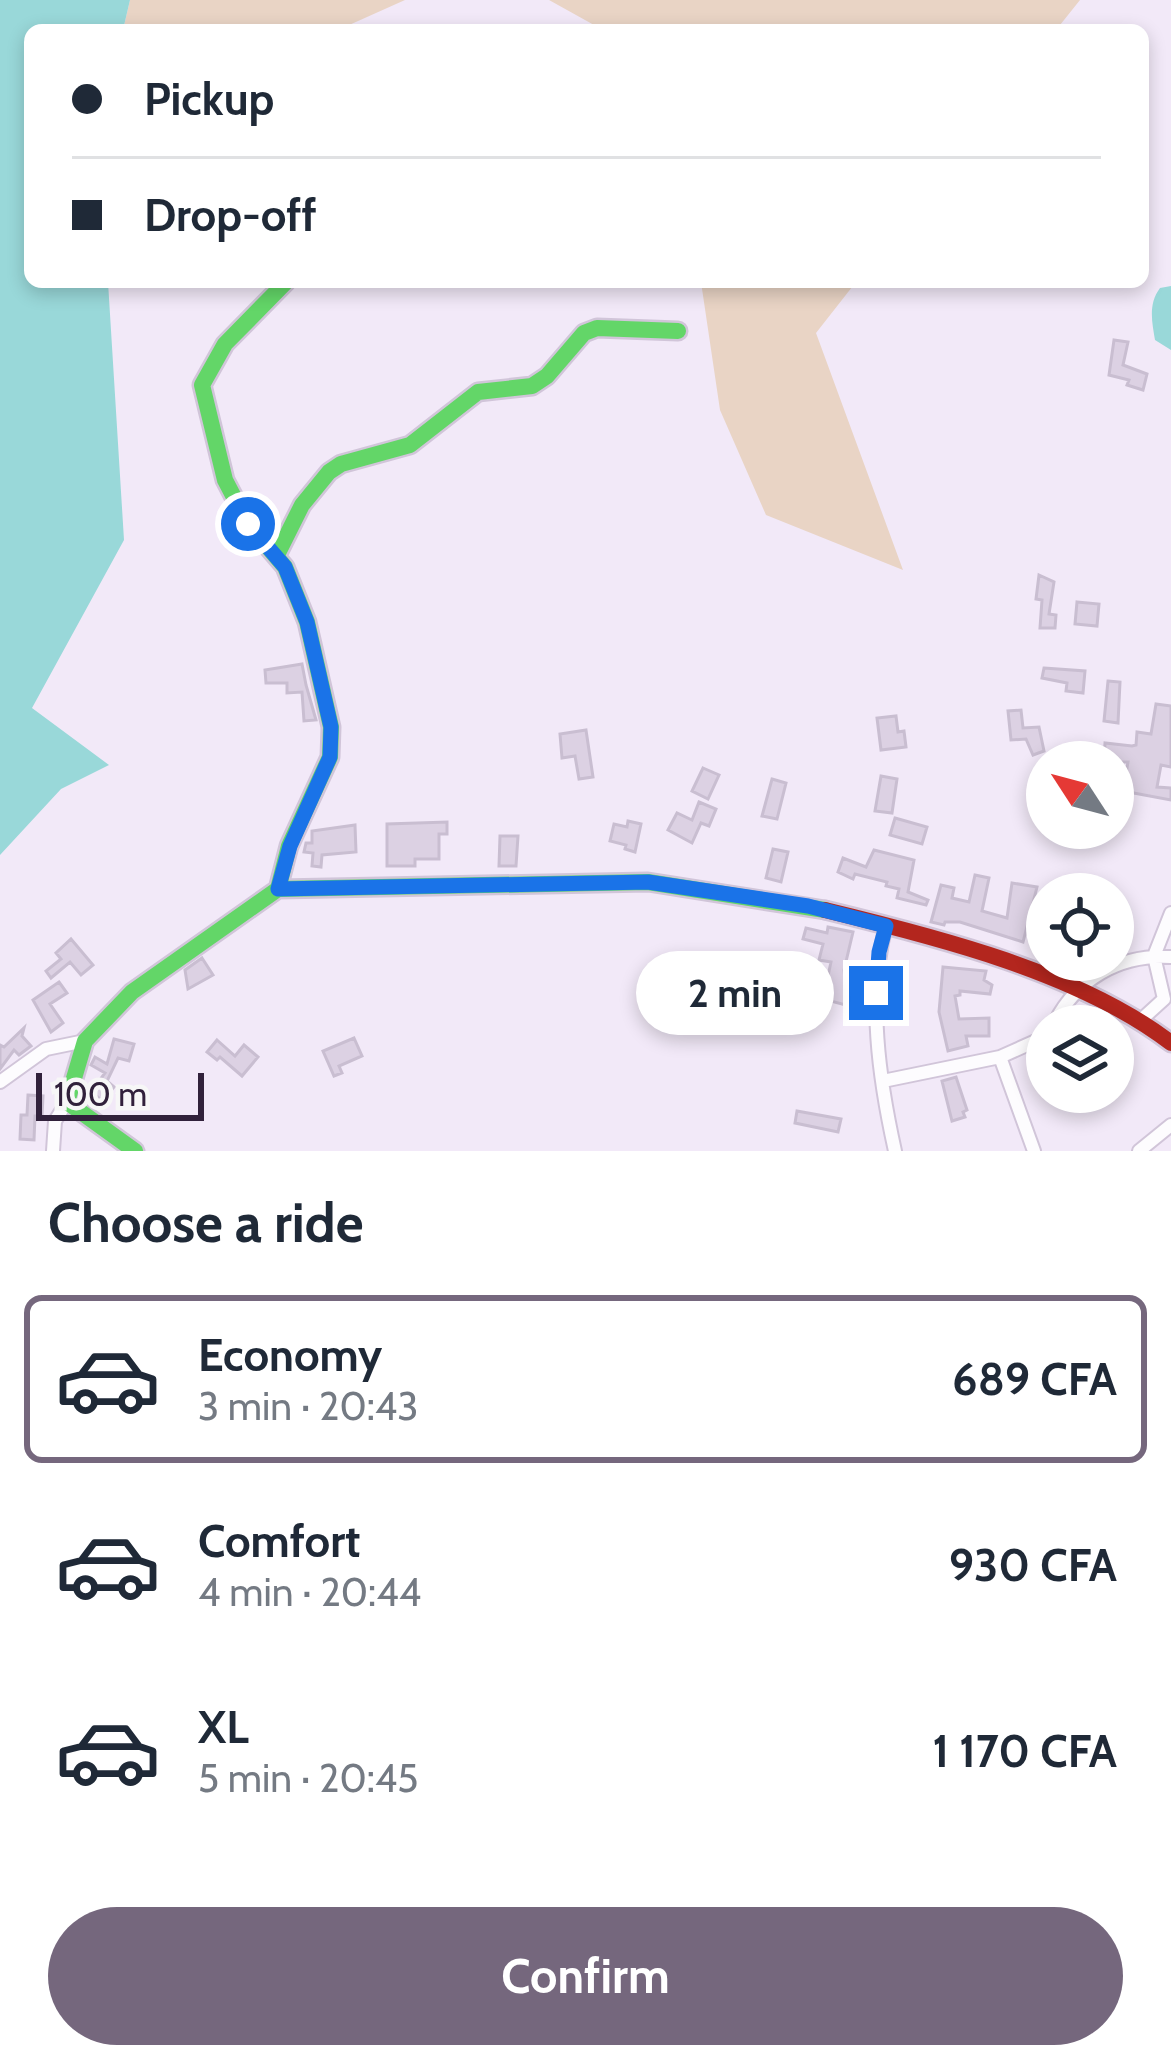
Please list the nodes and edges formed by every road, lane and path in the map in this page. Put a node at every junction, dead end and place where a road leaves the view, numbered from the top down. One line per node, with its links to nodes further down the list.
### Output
1 (279, 288): 3 (street)
2 (678, 331): 3 (street)
3 (278, 555): 4 (street)
4 (278, 889): 6 (street); 12 (street)
5 (1171, 913): 7 (street)
6 (886, 926): 9 (street); 16 (street)
7 (1154, 956): 8 (street); 9 (street); 11 (street)
8 (1171, 957)
9 (1080, 987): 10 (street); 11 (street)
10 (1065, 1005)
11 (1141, 1020): 13 (street)
12 (85, 1041): 17 (street); 18 (street)
13 (1171, 1043)
14 (1026, 1045): 15 (street)
15 (1000, 1057): 16 (street); 23 (street)
16 (883, 1081): 22 (street)
17 (0, 1082)
18 (68, 1102): 20 (street); 21 (street)
19 (1171, 1125): 24 (street)
20 (53, 1151)
21 (135, 1151)
22 (895, 1151)
23 (1034, 1151)
24 (1139, 1151)

